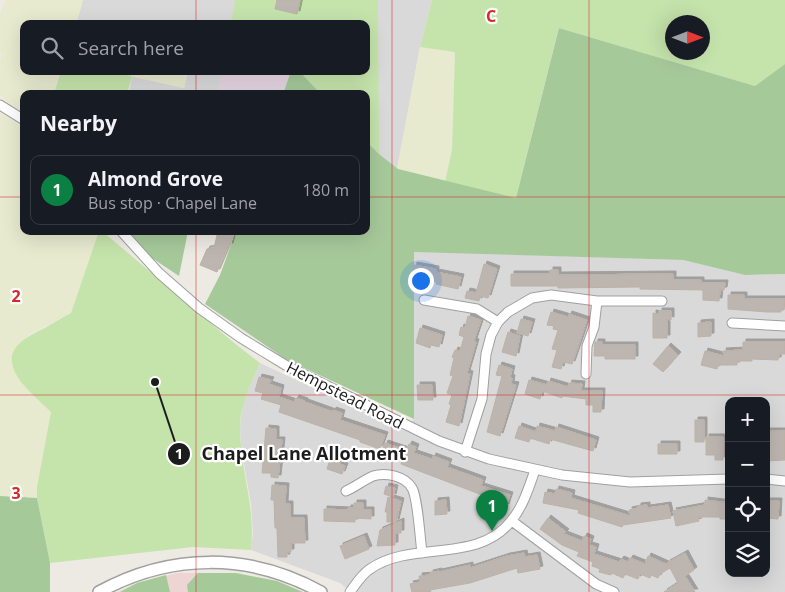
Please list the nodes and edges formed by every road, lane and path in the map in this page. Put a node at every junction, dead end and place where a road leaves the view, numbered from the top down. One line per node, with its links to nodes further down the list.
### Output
1 (0, 105): 2 (street)
2 (20, 118)
3 (124, 235): 11 (street, Hempstead Road)
4 (424, 300): 7 (street)
5 (662, 301): 6 (street)
6 (597, 302): 7 (street); 10 (street)
7 (498, 322): 11 (street)
8 (732, 323): 9 (street)
9 (785, 326)
10 (586, 374)
11 (465, 452): 12 (street, Hempstead Road)
12 (535, 470): 13 (street, Hempstead Road); 17 (street)
13 (725, 479)
14 (770, 480): 15 (street)
15 (785, 480)
16 (346, 491): 18 (street)
17 (512, 521): 18 (street); 19 (street)
18 (422, 553): 22 (street)
19 (609, 591)
20 (98, 592): 21 (street)
21 (321, 592)
22 (350, 592)

